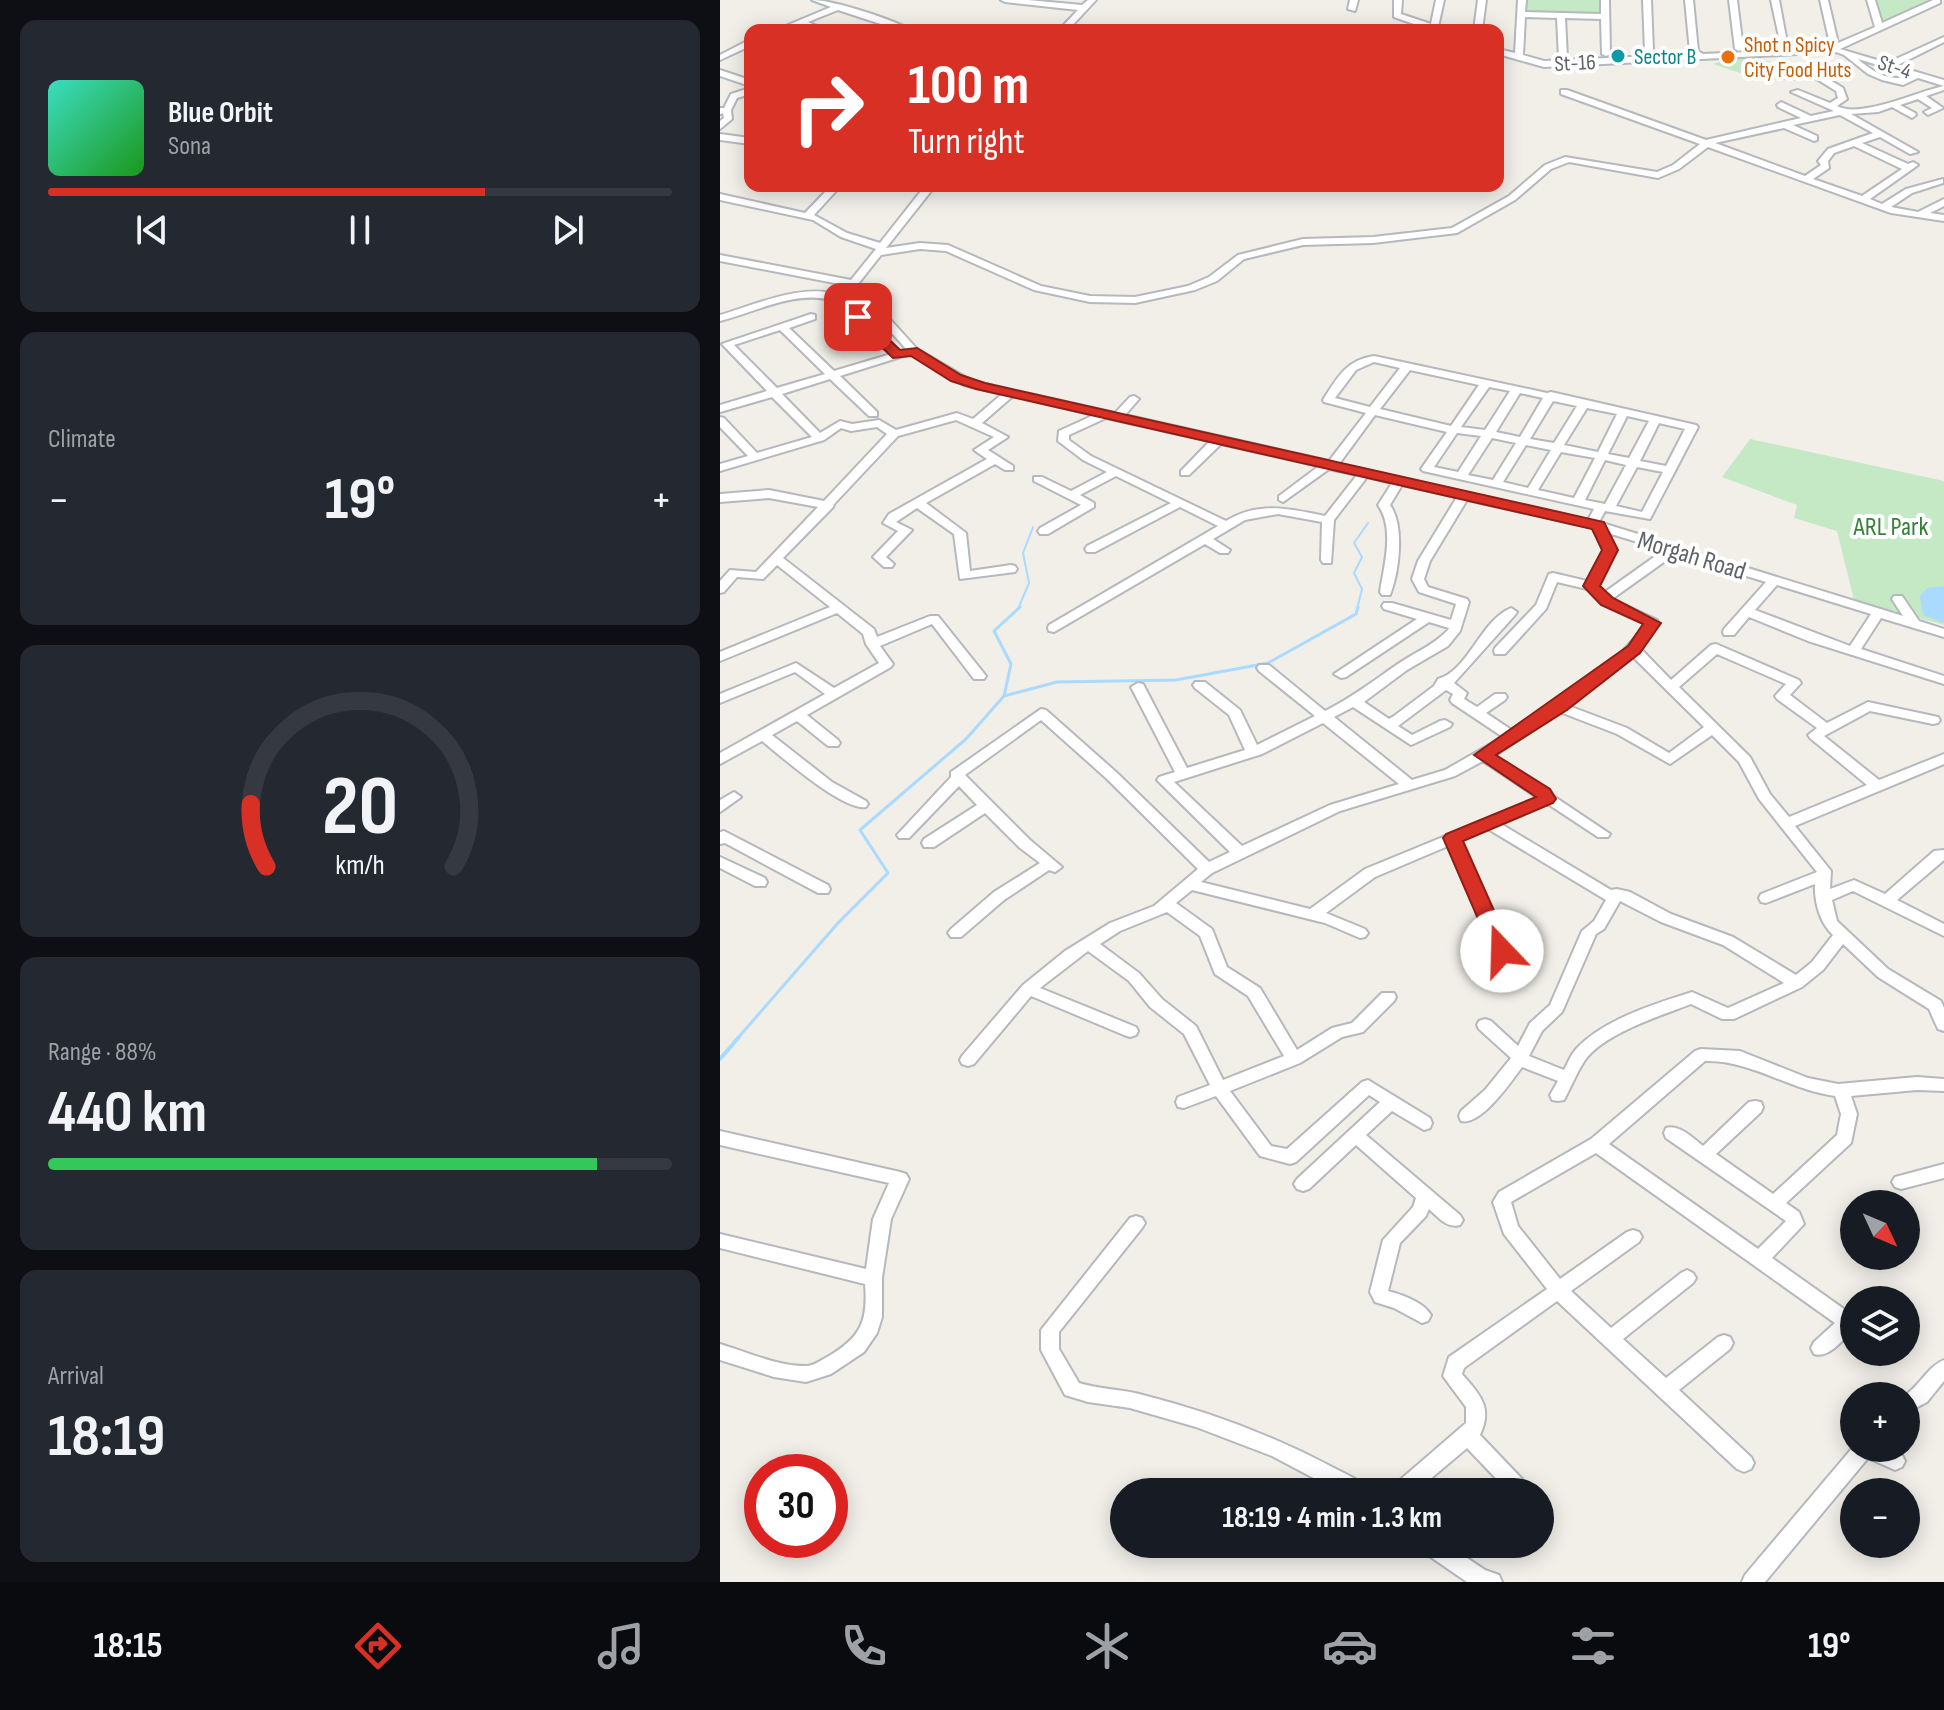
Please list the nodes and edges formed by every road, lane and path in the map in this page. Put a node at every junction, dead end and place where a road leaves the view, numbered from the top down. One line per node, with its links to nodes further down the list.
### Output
1 (816, 0): 18 (street)
2 (1005, 0): 15 (street)
3 (1092, 0): 19 (street)
4 (1398, 0): 28 (street)
5 (1440, 0): 29 (street)
6 (1482, 0): 30 (street)
7 (1522, 0): 20 (street)
8 (1605, 0): 22 (street)
9 (1647, 0): 38 (street)
10 (1689, 0): 42 (street)
11 (1733, 0): 35 (street)
12 (1775, 0): 34 (street)
13 (1824, 0): 37 (street)
14 (1871, 0): 31 (street)
15 (1028, 1): 17 (street)
16 (1938, 2): 31 (street)
17 (1059, 3): 19 (street)
18 (839, 7): 23 (street); 26 (street)
19 (1084, 8): 27 (street)
20 (1520, 14): 21 (street); 41 (street)
21 (1561, 16): 22 (street); 44 (street)
22 (1606, 17): 40 (street)
23 (801, 22): 24 (street); 25 (street)
24 (796, 24)
25 (806, 24)
26 (889, 24)
27 (1069, 24)
28 (1423, 24)
29 (1438, 24)
30 (1479, 24)
31 (1879, 28): 37 (street)
32 (1944, 39): 45 (street)
33 (744, 46): 43 (street)
34 (1785, 46)
35 (1739, 49)
36 (1799, 49): 37 (street, St-16); 42 (street, St-16); 61 (street)
37 (1839, 49): 45 (street, St-4); 47 (street)
38 (1649, 51)
39 (1504, 53): 44 (street, St-16)
40 (1606, 54)
41 (1519, 55)
42 (1700, 55): 44 (street, St-16)
43 (720, 58)
44 (1560, 61): 50 (street)
45 (1886, 63): 47 (street); 49 (street, St-4)
46 (1944, 70): 49 (street)
47 (1863, 71): 49 (street)
48 (720, 73): 51 (street)
49 (1923, 76): 52 (street, St-4)
50 (1566, 78)
51 (744, 81)
52 (1944, 86): 58 (street)
53 (1564, 92): 76 (street)
54 (1795, 92): 57 (street)
55 (744, 93): 56 (street)
56 (737, 95): 59 (street); 63 (street)
57 (1806, 96): 61 (street); 67 (street)
58 (1919, 96): 60 (street); 62 (street)
59 (744, 97)
60 (1894, 105): 64 (street); 66 (street)
61 (1830, 106): 64 (street)
62 (1941, 108): 65 (street)
63 (723, 111): 68 (street)
64 (1840, 112): 67 (street); 71 (street)
65 (1928, 112)
66 (1912, 115)
67 (1810, 119): 69 (street)
68 (720, 126)
69 (1787, 126): 70 (street); 74 (street)
70 (1773, 129): 73 (street); 76 (street)
71 (1879, 134): 77 (street); 78 (street)
72 (720, 137): 75 (street)
73 (1794, 138)
74 (1814, 138)
75 (744, 140)
76 (1709, 142): 79 (street); 90 (street)
77 (1853, 142): 79 (street); 84 (street)
78 (1913, 152)
79 (1808, 178): 84 (street)
80 (1940, 181): 86 (street)
81 (830, 192): 88 (street)
82 (925, 192): 90 (street)
83 (720, 197): 88 (street)
84 (1865, 198): 86 (street)
85 (1944, 202): 87 (street)
86 (1885, 206): 87 (street)
87 (1921, 214): 89 (street)
88 (807, 216): 90 (street)
89 (1944, 218)
90 (878, 250): 92 (street)
91 (720, 258): 92 (street)
92 (853, 284): 97 (street, Morgah Road)
93 (811, 317): 95 (street)
94 (720, 318): 98 (street)
95 (781, 326): 96 (street); 100 (street)
96 (724, 345): 103 (street)
97 (913, 351): 98 (street); 104 (street, Morgah Road)
98 (898, 355): 100 (street)
99 (1407, 366): 101 (street); 109 (street); 109 (street)
100 (831, 374): 103 (street); 111 (street)
101 (1486, 383): 102 (street); 116 (street)
102 (1518, 388): 105 (street); 118 (street)
103 (774, 393): 108 (street); 119 (street)
104 (1010, 393): 112 (street, Morgah Road); 115 (street)
105 (1551, 395): 107 (street); 121 (street)
106 (1134, 399): 112 (street)
107 (1584, 403): 110 (street); 122 (street)
108 (720, 410)
109 (1375, 410): 116 (street); 127 (street)
110 (1624, 412): 113 (street); 124 (street)
111 (873, 414)
112 (1110, 417): 120 (street, Morgah Road); 131 (street)
113 (1656, 419): 126 (street); 130 (street)
114 (720, 420): 123 (street)
115 (974, 424): 117 (street); 125 (street)
116 (1453, 430): 118 (street); 134 (street)
117 (894, 434): 128 (street); 146 (street)
118 (1490, 434): 121 (street); 134 (street)
119 (817, 436)
120 (1217, 441): 127 (street, Morgah Road); 132 (street)
121 (1523, 441): 122 (street); 137 (street)
122 (1558, 448): 124 (street); 138 (street)
123 (752, 454)
124 (1601, 457): 126 (street); 144 (street)
125 (995, 459): 129 (street); 143 (street)
126 (1633, 463): 130 (street); 147 (street)
127 (1329, 466): 133 (street, Morgah Road); 142 (street)
128 (720, 468)
129 (1009, 468)
130 (1670, 470): 147 (street)
131 (1116, 472): 139 (street); 145 (street)
132 (1185, 473)
133 (1363, 474): 136 (street, Morgah Road); 148 (street)
134 (1461, 477): 137 (street)
135 (1038, 479): 139 (street)
136 (1399, 481): 140 (street, Morgah Road); 169 (street)
137 (1496, 484): 138 (street)
138 (1531, 492): 144 (street)
139 (1072, 495): 151 (street)
140 (1464, 495): 149 (street, Morgah Road); 170 (street)
141 (720, 498): 146 (street)
142 (1283, 498)
143 (916, 502): 158 (street); 159 (street)
144 (1578, 502): 147 (street)
145 (1178, 504): 150 (street); 153 (street)
146 (829, 505): 156 (street)
147 (1605, 508): 149 (street)
148 (1328, 520): 150 (street); 157 (street)
149 (1595, 525): 154 (street, Morgah Road); 161 (street)
150 (1228, 526): 152 (street)
151 (1044, 531)
152 (1205, 539): 155 (street); 172 (street)
153 (1091, 549)
154 (1674, 549): 160 (street, Morgah Road); 163 (street)
155 (1224, 550)
156 (777, 559): 162 (street); 165 (street)
157 (1327, 560)
158 (888, 564)
159 (1011, 569)
160 (1774, 581): 167 (street); 168 (street, Morgah Road)
161 (1591, 586): 163 (street); 177 (street)
162 (720, 589)
163 (1604, 599): 176 (street)
164 (1898, 599): 171 (street)
165 (839, 608): 175 (street); 179 (street)
166 (1511, 612): 184 (street)
167 (1748, 612): 173 (street); 178 (street)
168 (1878, 613): 171 (street, Morgah Road); 178 (street)
169 (1425, 619): 170 (street); 181 (street)
170 (1456, 626): 191 (street)
171 (1916, 626): 174 (street, Morgah Road)
172 (1054, 628)
173 (1729, 632)
174 (1944, 633)
175 (872, 644): 182 (street); 188 (street)
176 (1634, 650): 186 (street); 192 (street)
177 (1500, 651)
178 (1853, 651): 183 (street)
179 (720, 657)
180 (1264, 668): 195 (street)
181 (1341, 674)
182 (979, 676)
183 (1944, 680)
184 (1443, 682): 193 (street); 198 (street)
185 (1200, 685): 204 (street)
186 (1672, 686): 199 (street); 200 (street)
187 (1138, 687): 208 (street)
188 (834, 694): 190 (street); 194 (street)
189 (1500, 697): 193 (street)
190 (720, 699)
191 (1353, 701): 195 (street); 198 (street)
192 (1559, 707): 199 (street); 202 (street)
193 (1477, 713): 202 (street)
194 (798, 715): 201 (street); 203 (street)
195 (1323, 717): 204 (street); 210 (street)
196 (1933, 720): 200 (street)
197 (1445, 724): 198 (street)
198 (1388, 726)
199 (1713, 727): 218 (street)
200 (1825, 728): 211 (street)
201 (763, 735): 206 (street); 214 (street)
202 (1513, 737): 205 (street)
203 (833, 743)
204 (1253, 752): 208 (street)
205 (1483, 755): 210 (street); 213 (street)
206 (720, 759)
207 (1944, 759): 211 (street)
208 (1183, 774): 224 (street)
209 (958, 778): 215 (street); 220 (street); 227 (street)
210 (1409, 785): 224 (street)
211 (1878, 787): 218 (street)
212 (734, 797): 216 (street)
213 (1547, 799): 217 (street); 219 (street)
214 (861, 804)
215 (987, 805): 223 (street); 239 (street)
216 (720, 807)
217 (1489, 823): 221 (street); 232 (street)
218 (1786, 824): 228 (street)
219 (1603, 834)
220 (904, 835)
221 (1452, 838): 237 (street); 243 (street)
222 (720, 839): 231 (street)
223 (929, 843)
224 (1240, 853): 227 (street)
225 (1944, 855): 235 (street)
226 (720, 863): 229 (street)
227 (1207, 869): 230 (street)
228 (1825, 875): 233 (street); 234 (street)
229 (760, 882)
230 (1192, 885): 236 (street); 237 (street)
231 (823, 889)
232 (1617, 894): 244 (street); 250 (street)
233 (1766, 898)
234 (1823, 898): 235 (street); 241 (street)
235 (1888, 900): 238 (street)
236 (1167, 904): 242 (street); 251 (street)
237 (1312, 915): 240 (street)
238 (1944, 931)
239 (956, 933)
240 (1360, 933)
241 (1842, 935): 244 (street); 248 (street)
242 (1088, 943): 245 (street); 255 (street)
243 (1502, 951)
244 (1797, 983): 253 (street)
245 (1028, 989): 249 (street); 252 (street)
246 (1388, 997): 251 (street)
247 (1485, 1025): 250 (street)
248 (1944, 1025)
249 (1130, 1031)
250 (1520, 1058): 253 (street); 261 (street)
251 (1294, 1059): 255 (street)
252 (968, 1060)
253 (1567, 1078): 257 (street)
254 (1944, 1085): 256 (street)
255 (1220, 1089): 258 (street); 259 (street)
256 (1841, 1090): 266 (street); 272 (street)
257 (1558, 1095)
258 (1392, 1101): 262 (street); 264 (street)
259 (1184, 1102)
260 (1755, 1107): 267 (street)
261 (1467, 1116)
262 (1424, 1123)
263 (1672, 1133): 267 (street)
264 (1355, 1135): 270 (street); 271 (street)
265 (720, 1138): 278 (street)
266 (1597, 1144): 277 (street); 280 (street)
267 (1704, 1155): 272 (street)
268 (1944, 1171): 269 (street)
269 (1901, 1182)
270 (1303, 1184)
271 (1425, 1197): 273 (street); 282 (street)
272 (1774, 1203): 277 (street)
273 (1454, 1220)
274 (1136, 1223): 294 (street)
275 (1633, 1237): 280 (street)
276 (720, 1241): 278 (street)
277 (1758, 1260): 281 (street)
278 (873, 1278): 287 (street)
279 (1687, 1278): 284 (street)
280 (1559, 1291): 284 (street); 291 (street)
281 (1840, 1313)
282 (1422, 1315)
283 (1840, 1330): 286 (street)
284 (1610, 1339): 289 (street)
285 (1724, 1343): 289 (street)
286 (1820, 1348)
287 (720, 1352)
288 (1944, 1368): 290 (street)
289 (1665, 1390): 293 (street)
290 (1920, 1396)
291 (1468, 1436): 295 (street); 296 (street)
292 (1853, 1462): 299 (street)
293 (1744, 1463)
294 (1336, 1478)
295 (1417, 1478)
296 (1508, 1478)
297 (1449, 1558): 298 (street)
298 (1492, 1582)
299 (1752, 1582)

